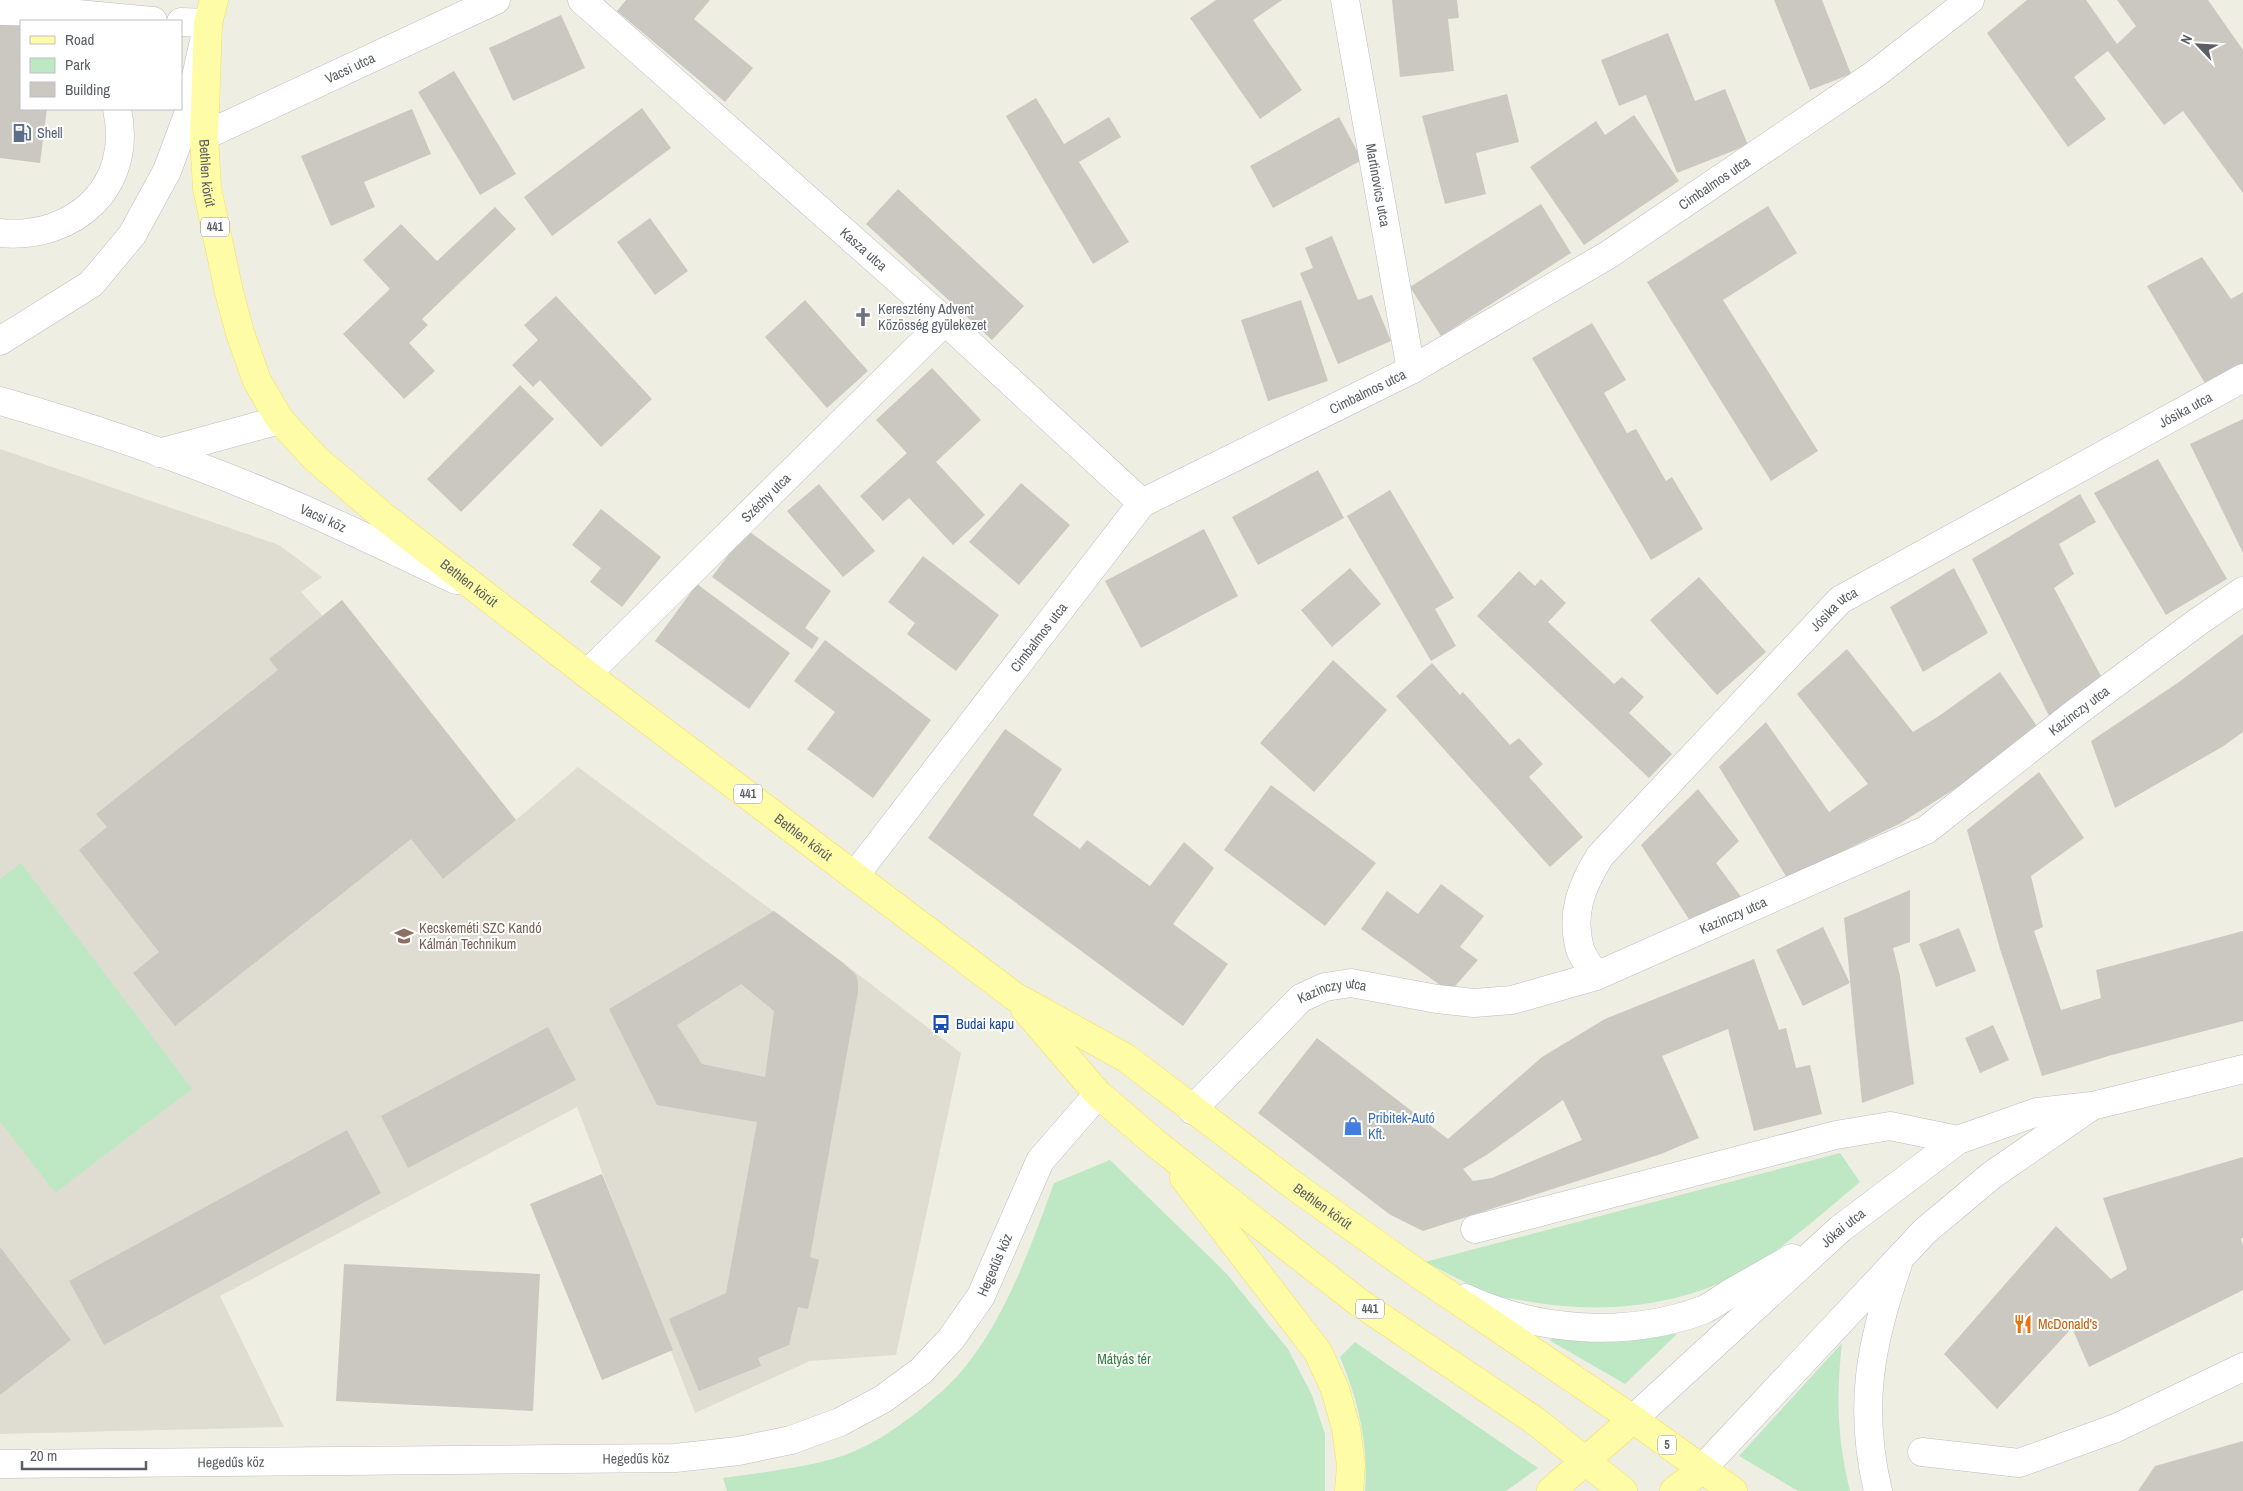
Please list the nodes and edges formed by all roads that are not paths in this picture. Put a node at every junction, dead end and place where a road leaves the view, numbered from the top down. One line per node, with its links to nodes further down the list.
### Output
1 (496, 0): 10 (street, Vacsi utca)
2 (582, 0): 12 (street, Kasza utca)
3 (1345, 0): 14 (street, Martinovics utca)
4 (1970, 0): 14 (street, Cimbalmos utca)
5 (0, 11): 7 (street)
6 (201, 15): 10 (main road, Bethlen körút / 441); 13 (street)
7 (60, 17): 8 (street)
8 (129, 20)
9 (117, 110): 11 (street)
10 (204, 136): 17 (main road, Bethlen körút / 441)
11 (0, 233)
12 (945, 321): 19 (street, Kasza utca); 22 (street, Széchy utca)
13 (0, 341)
14 (1411, 370): 19 (street, Cimbalmos utca)
15 (2243, 378): 24 (street, Jósika utca)
16 (0, 401): 18 (street, Vacsi köz)
17 (280, 420): 18 (street); 21 (main road, Bethlen körút / 441)
18 (159, 453): 21 (street, Vacsi köz)
19 (1142, 503): 23 (street, Cimbalmos utca)
20 (2243, 591): 24 (street, Kazinczy utca)
21 (482, 592): 22 (main road, Bethlen körút / 441)
22 (587, 674): 23 (main road, Bethlen körút / 441)
23 (856, 874): 25 (main road, Bethlen körút / 441)
24 (1596, 976): 29 (street, Kazinczy utca)
25 (1014, 996): 27 (main road, Bethlen körút / 441); 29 (main road, Bethlen körút / 441)
26 (2243, 1069): 28 (street, Jókai utca)
27 (1098, 1094): 31 (main road, Bethlen körút / 441); 40 (street, Hegedűs köz)
28 (2092, 1106): 30 (street, Jókai utca); 34 (street, Jókai utca)
29 (1192, 1110): 35 (main road, Bethlen körút / 441)
30 (1958, 1140): 32 (street); 33 (street, Jókai utca)
31 (1160, 1147): 39 (main road, Bethlen körút / 441); 42 (main road)
32 (1475, 1229)
33 (1840, 1229): 35 (street); 37 (street, Jókai utca)
34 (1901, 1255): 41 (street, Jókai utca); 47 (street)
35 (1420, 1276): 37 (main road, Bethlen körút / 441)
36 (2243, 1367): 38 (street)
37 (1633, 1419): 39 (main road); 41 (main road, 5)
38 (1922, 1452)
39 (1586, 1462): 43 (main road); 44 (main road)
40 (0, 1464)
41 (1701, 1470): 45 (main road); 46 (main road, 5)
42 (1349, 1491)
43 (1551, 1491)
44 (1623, 1491)
45 (1674, 1491)
46 (1733, 1491)
47 (1878, 1491)

